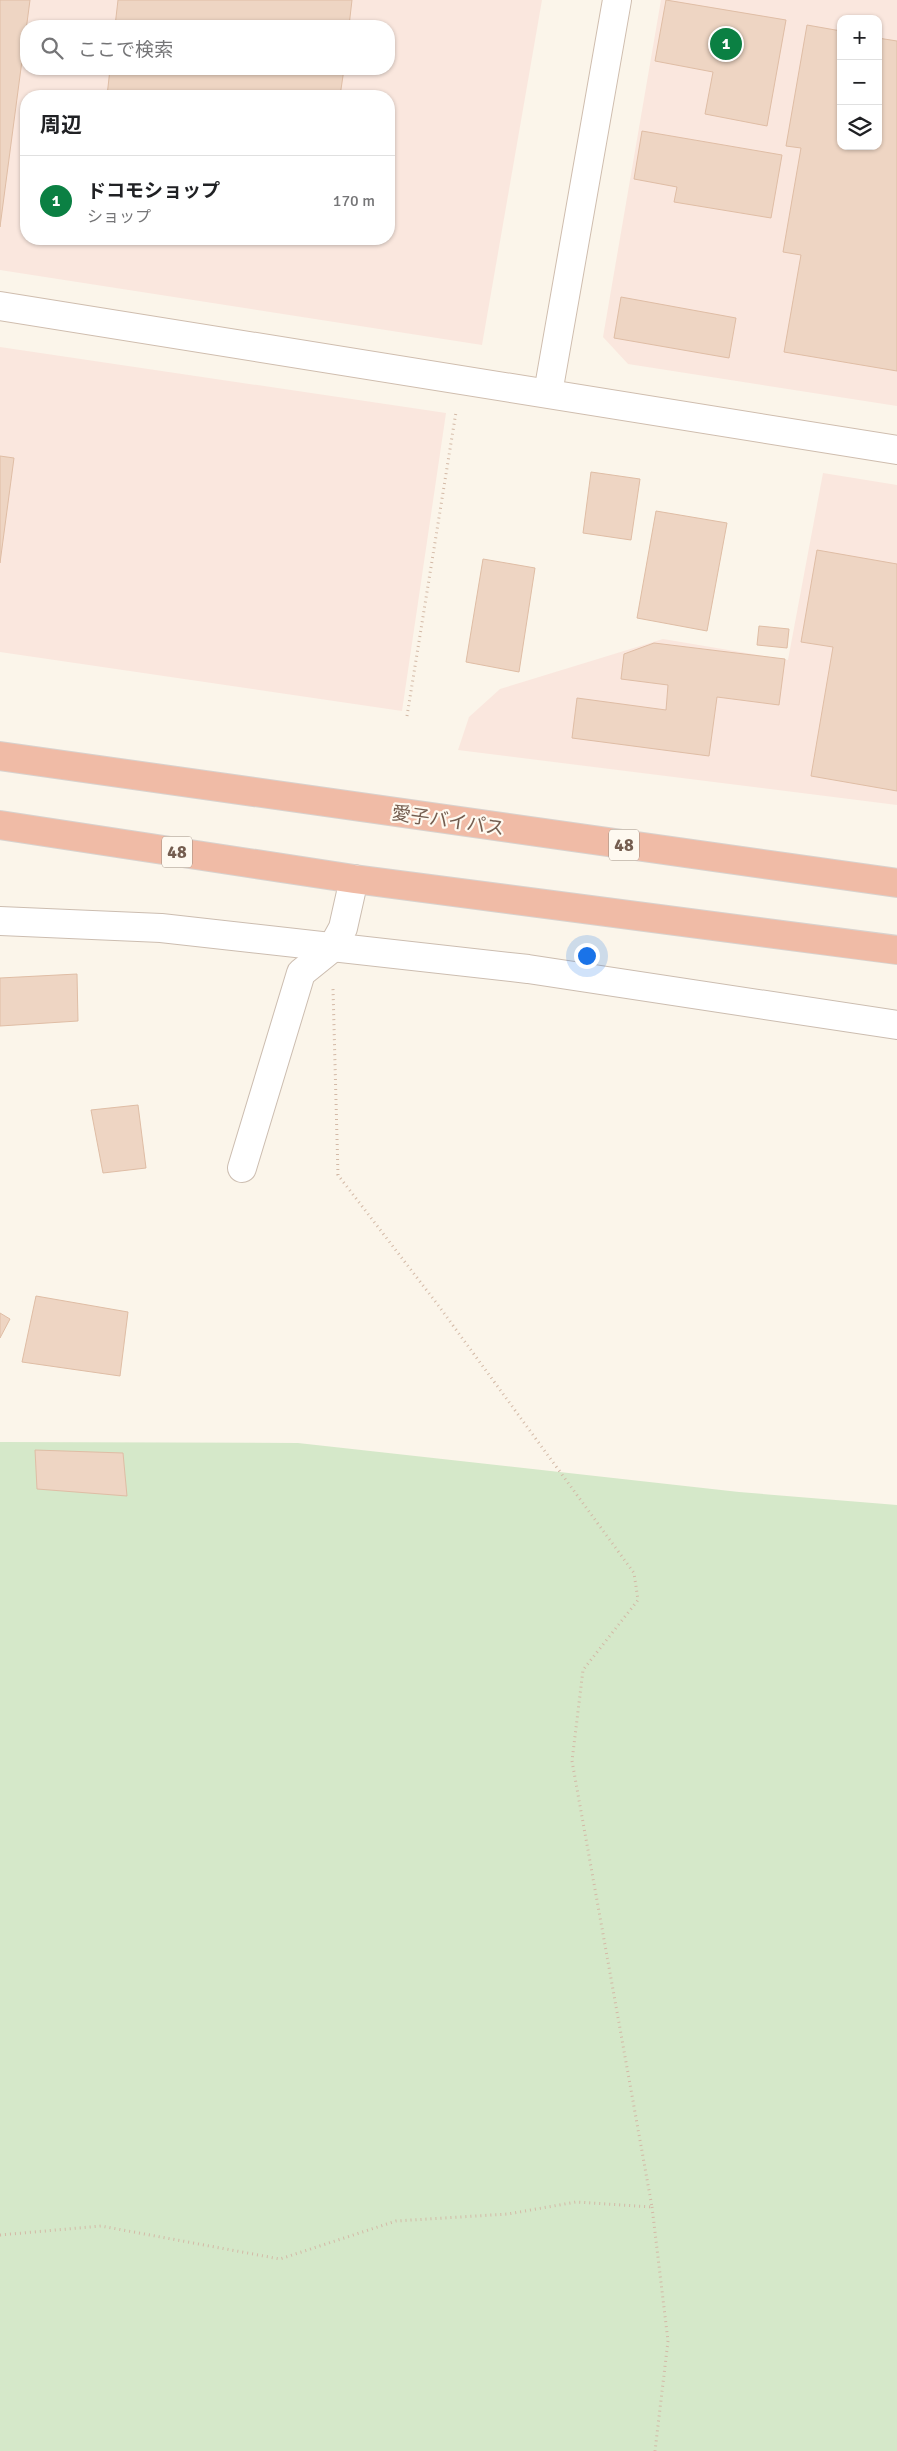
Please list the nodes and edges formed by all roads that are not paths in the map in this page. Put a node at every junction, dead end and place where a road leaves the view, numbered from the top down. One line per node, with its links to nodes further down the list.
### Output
1 (617, 0): 3 (street)
2 (0, 306): 3 (street)
3 (548, 393): 4 (street)
4 (897, 450)
5 (0, 756): 8 (highway, 愛子バイパス / 48)
6 (0, 825): 7 (highway, 48)
7 (354, 879): 10 (street); 11 (highway, 48)
8 (897, 883)
9 (0, 921): 10 (street)
10 (332, 948): 12 (street); 13 (street)
11 (897, 950)
12 (897, 1025)
13 (242, 1168)

